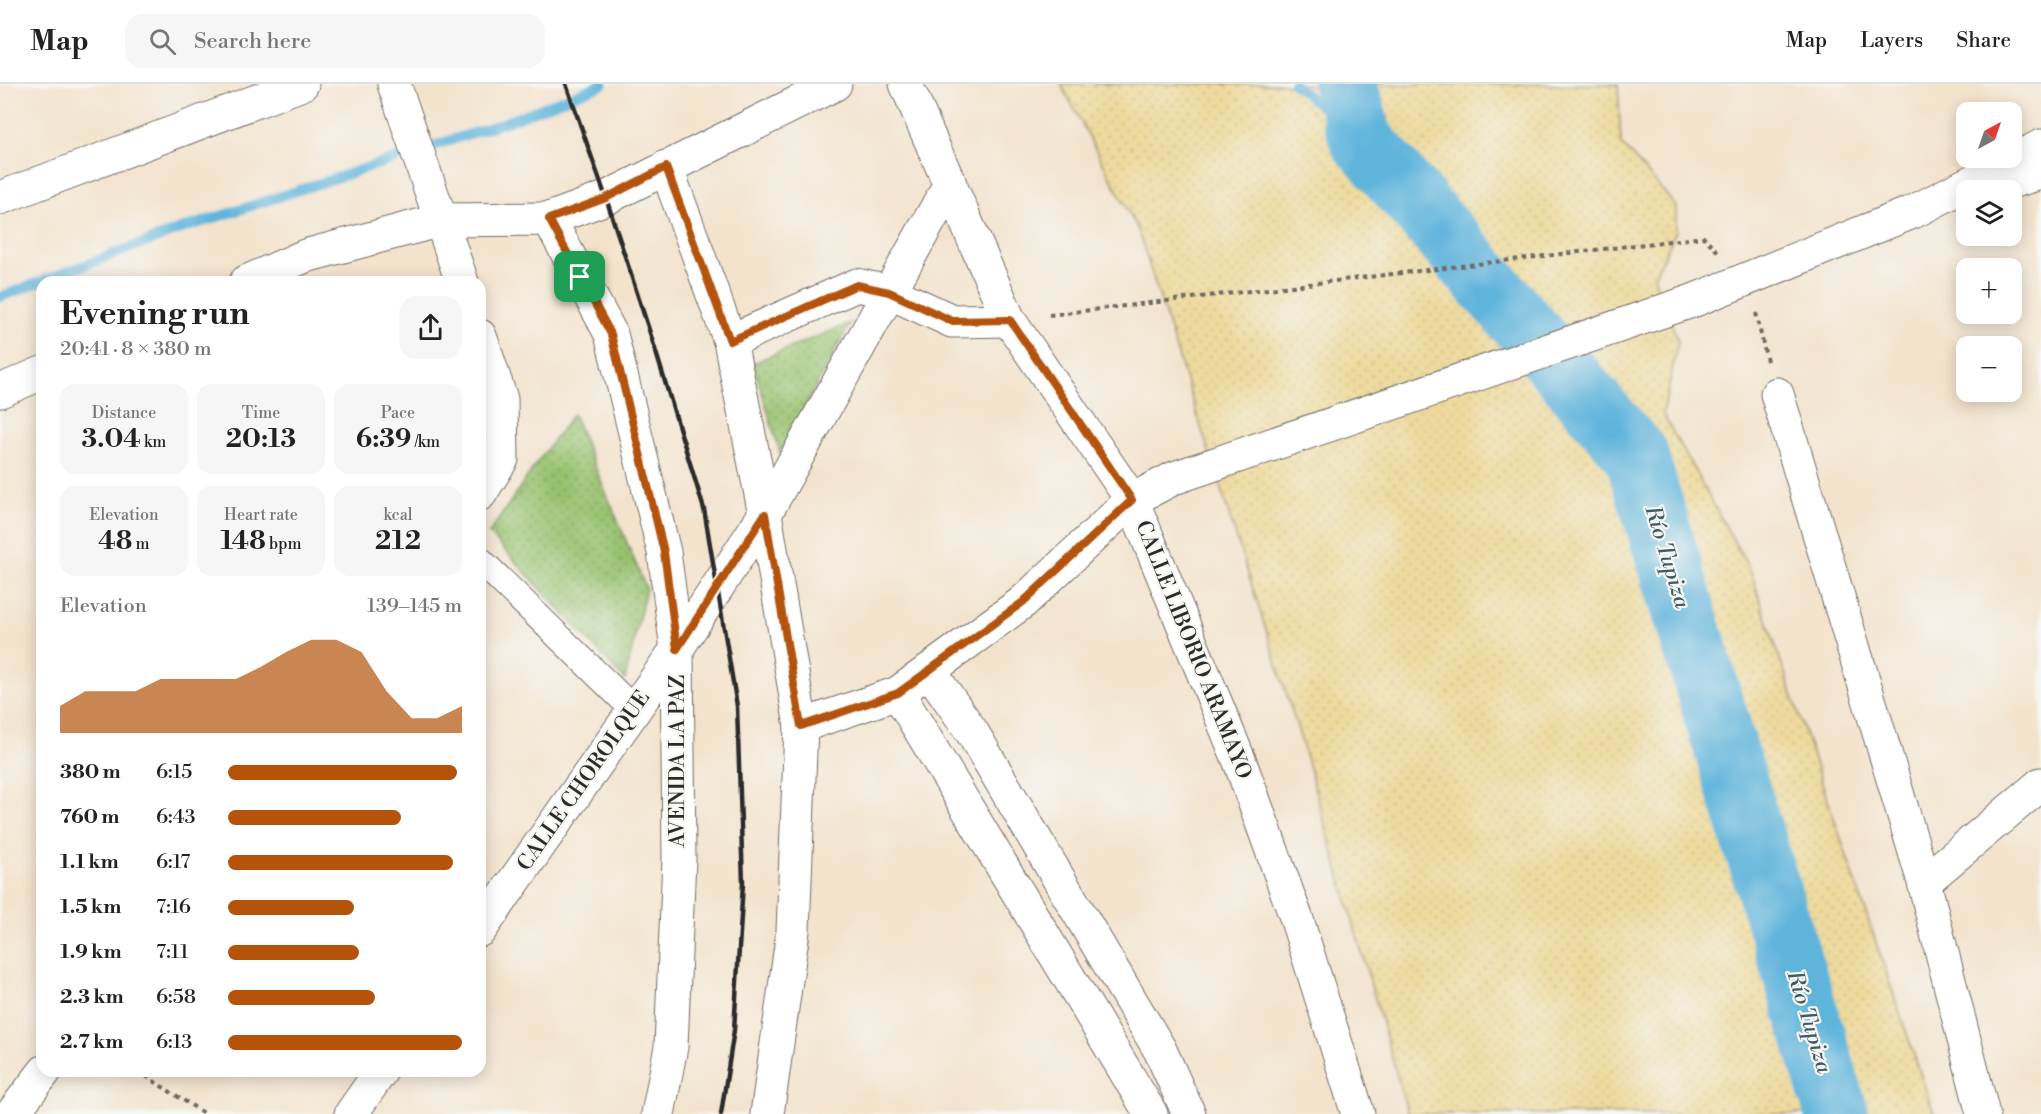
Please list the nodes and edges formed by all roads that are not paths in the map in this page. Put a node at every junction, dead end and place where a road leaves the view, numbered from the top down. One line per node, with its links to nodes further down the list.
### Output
1 (302, 84): 10 (street)
2 (835, 84): 6 (street)
3 (906, 84): 9 (street, CALLE LIBORIO ARAMAYO)
4 (398, 97): 14 (street)
5 (2041, 146): 12 (street)
6 (666, 167): 13 (street); 19 (street)
7 (2041, 173): 8 (street)
8 (2017, 180)
9 (950, 184): 17 (street, CALLE CHOROLQUE); 18 (street, CALLE LIBORIO ARAMAYO)
10 (0, 198)
11 (1956, 198): 12 (street)
12 (1915, 211): 25 (street)
13 (549, 219): 14 (street); 28 (street, AVENIDA LA PAZ)
14 (441, 220): 15 (street); 16 (street)
15 (260, 276)
16 (460, 276)
17 (889, 292): 18 (street); 19 (street); 26 (street, CALLE CHOROLQUE)
18 (1010, 320): 25 (street, CALLE LIBORIO ARAMAYO)
19 (730, 341): 26 (street)
20 (486, 354): 24 (street)
21 (36, 375): 22 (street)
22 (0, 391)
23 (1777, 394): 34 (street)
24 (486, 484)
25 (1132, 500): 29 (street); 44 (street, CALLE LIBORIO ARAMAYO)
26 (765, 514): 28 (street, CALLE CHOROLQUE); 32 (street)
27 (486, 566): 31 (street)
28 (677, 649): 31 (street, CALLE CHOROLQUE); 40 (street, AVENIDA LA PAZ)
29 (929, 670): 30 (street); 43 (street)
30 (898, 693): 32 (street); 42 (street)
31 (634, 711): 35 (street, CALLE CHOROLQUE)
32 (801, 726): 41 (street)
33 (2041, 784): 34 (street)
34 (1924, 882): 45 (street)
35 (486, 921)
36 (40, 1077): 38 (street)
37 (377, 1077): 39 (street)
38 (12, 1114)
39 (351, 1114)
40 (658, 1114)
41 (766, 1114)
42 (1151, 1114)
43 (1189, 1114)
44 (1358, 1114)
45 (1983, 1114)

